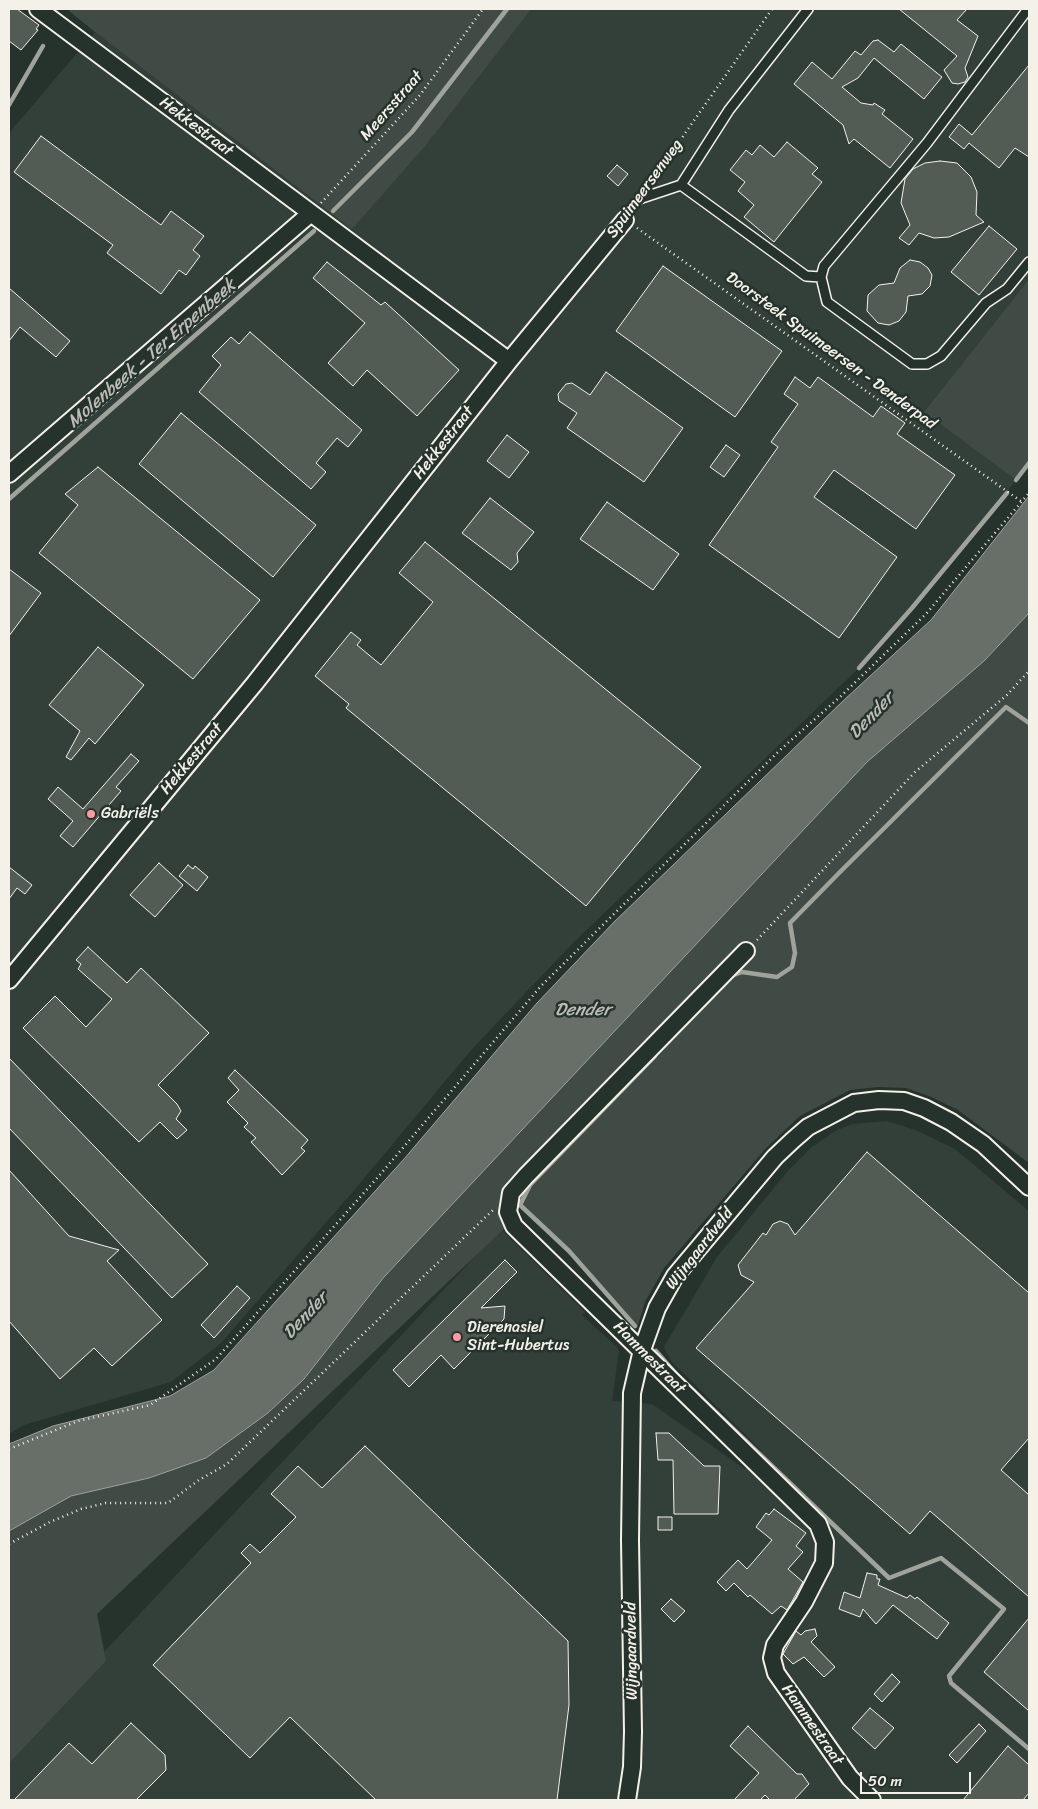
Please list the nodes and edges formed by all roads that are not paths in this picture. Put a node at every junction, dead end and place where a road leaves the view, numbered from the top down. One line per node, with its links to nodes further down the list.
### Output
1 (38, 9): 6 (street, Hekkestraat)
2 (808, 9): 4 (lane)
3 (1028, 9): 9 (lane)
4 (681, 185): 5 (lane); 9 (lane)
5 (639, 199)
6 (312, 213): 10 (street, Hekkestraat); 11 (street)
7 (625, 220): 10 (street, Spuimeersenweg)
8 (1029, 262): 9 (lane)
9 (821, 277)
10 (509, 361): 13 (street, Hekkestraat)
11 (9, 474)
12 (746, 951): 15 (street, Hammestraat)
13 (9, 980)
14 (1029, 1187): 15 (street, Wijngaardveld)
15 (642, 1350): 16 (street, Wijngaardveld); 17 (street, Hammestraat)
16 (627, 1800)
17 (872, 1800)

